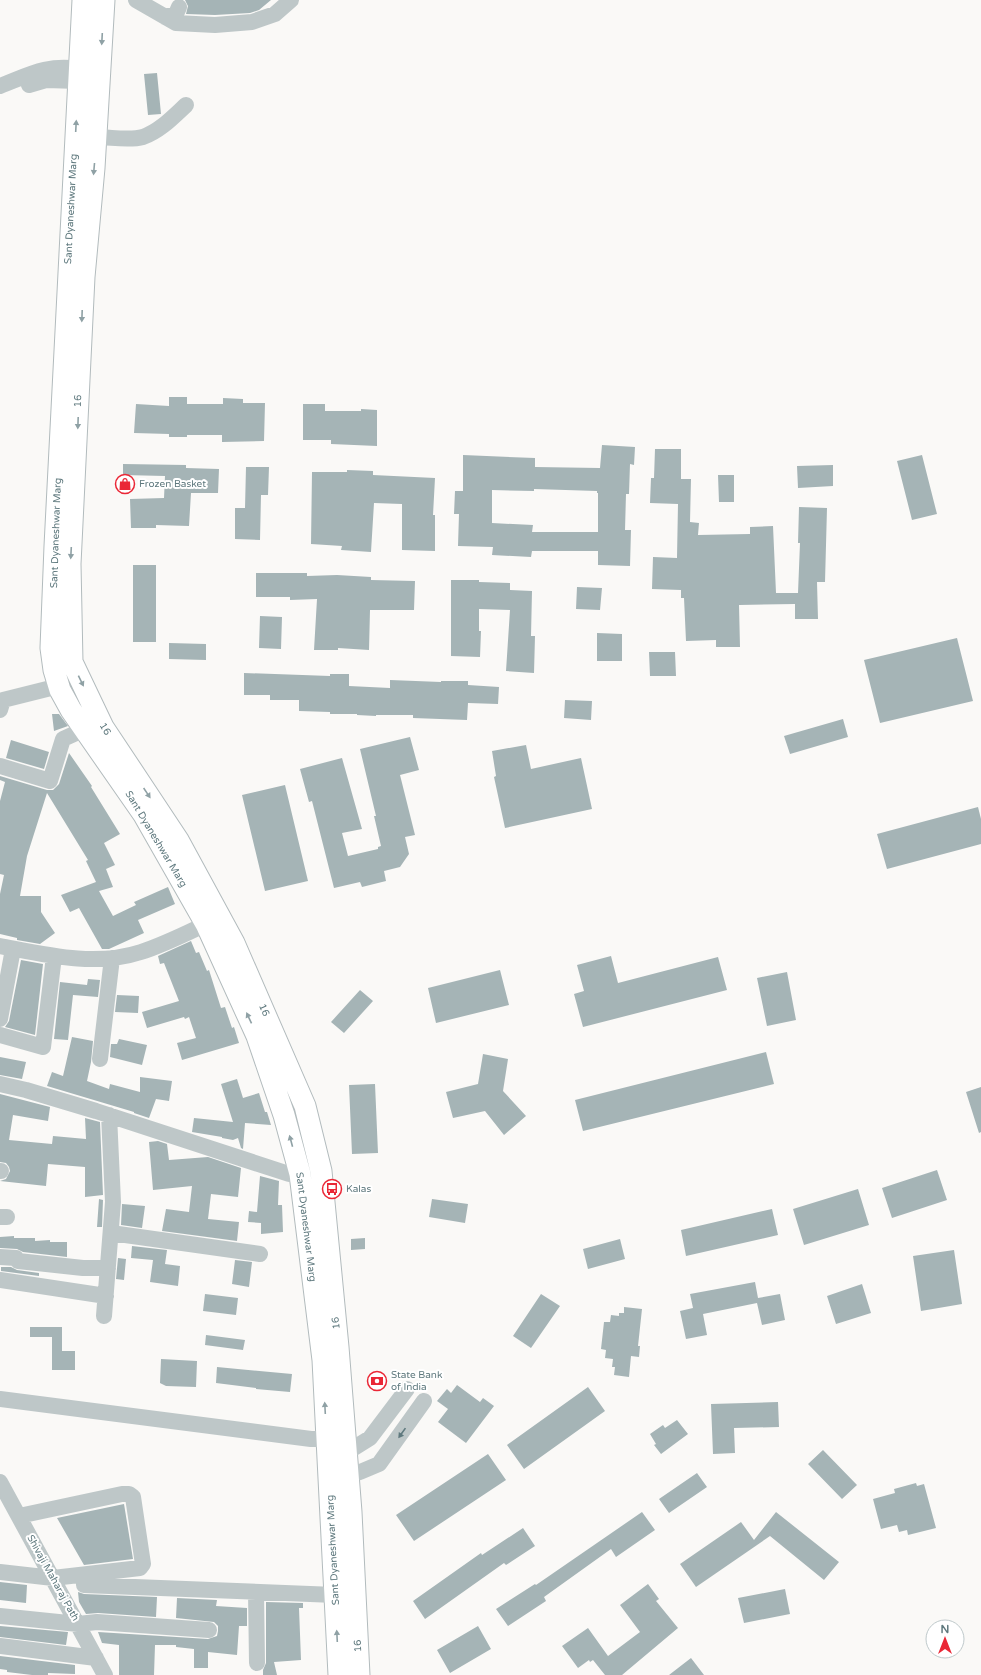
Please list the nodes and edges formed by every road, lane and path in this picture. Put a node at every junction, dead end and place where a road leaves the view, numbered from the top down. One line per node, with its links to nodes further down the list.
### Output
1 (83, 0): 7 (main road, Sant Dyaneshwar Marg)
2 (104, 0): 11 (main road, Sant Dyaneshwar Marg, one-way to 11)
3 (136, 0): 6 (street)
4 (291, 0): 6 (street)
5 (179, 7): 6 (street)
6 (157, 9)
7 (79, 75): 8 (street); 9 (street); 12 (main road, Sant Dyaneshwar Marg, one-way to 7)
8 (0, 86)
9 (0, 97)
10 (186, 105): 11 (street)
11 (96, 136): 12 (main road, Sant Dyaneshwar Marg, one-way to 12)
12 (76, 277): 13 (main road, Sant Dyaneshwar Marg)
13 (62, 673): 14 (street); 15 (main road, Sant Dyaneshwar Marg); 26 (main road, 16, one-way to 26)
14 (0, 710)
15 (85, 729): 16 (street); 17 (main road, Sant Dyaneshwar Marg)
16 (0, 766)
17 (206, 924): 20 (street); 27 (main road, Sant Dyaneshwar Marg, one-way to 17)
18 (7, 948): 19 (street); 21 (street)
19 (54, 956): 20 (street); 22 (street)
20 (112, 958): 23 (street)
21 (0, 1019)
22 (0, 1035)
23 (100, 1059)
24 (0, 1084): 25 (street)
25 (109, 1115): 27 (street); 28 (street)
26 (321, 1171): 27 (street); 36 (main road, 16)
27 (300, 1174): 36 (main road, Sant Dyaneshwar Marg, one-way to 27)
28 (111, 1233): 29 (street); 31 (street)
29 (260, 1254)
30 (0, 1257): 31 (street)
31 (108, 1268): 33 (street)
32 (0, 1280): 33 (street)
33 (106, 1296): 34 (street)
34 (104, 1316)
35 (0, 1399): 36 (street)
36 (339, 1443): 37 (main road, 16); 37 (street, one-way to 37)
37 (338, 1475): 44 (main road, Sant Dyaneshwar Marg); 53 (main road, 16)
38 (0, 1482): 39 (street, Shivaji Maharaj Path)
39 (19, 1516): 41 (street, Shivaji Maharaj Path); 41 (street)
40 (0, 1572): 41 (street)
41 (53, 1578): 46 (street, Shivaji Maharaj Path)
42 (84, 1585): 43 (street)
43 (256, 1592): 44 (street); 50 (street)
44 (335, 1595): 52 (main road, Sant Dyaneshwar Marg, one-way to 44)
45 (0, 1616): 46 (street)
46 (78, 1624): 47 (street); 49 (street, Shivaji Maharaj Path)
47 (209, 1630)
48 (0, 1646): 49 (street)
49 (96, 1658): 51 (street, Shivaji Maharaj Path)
50 (257, 1663)
51 (105, 1675)
52 (339, 1675)
53 (359, 1675)

